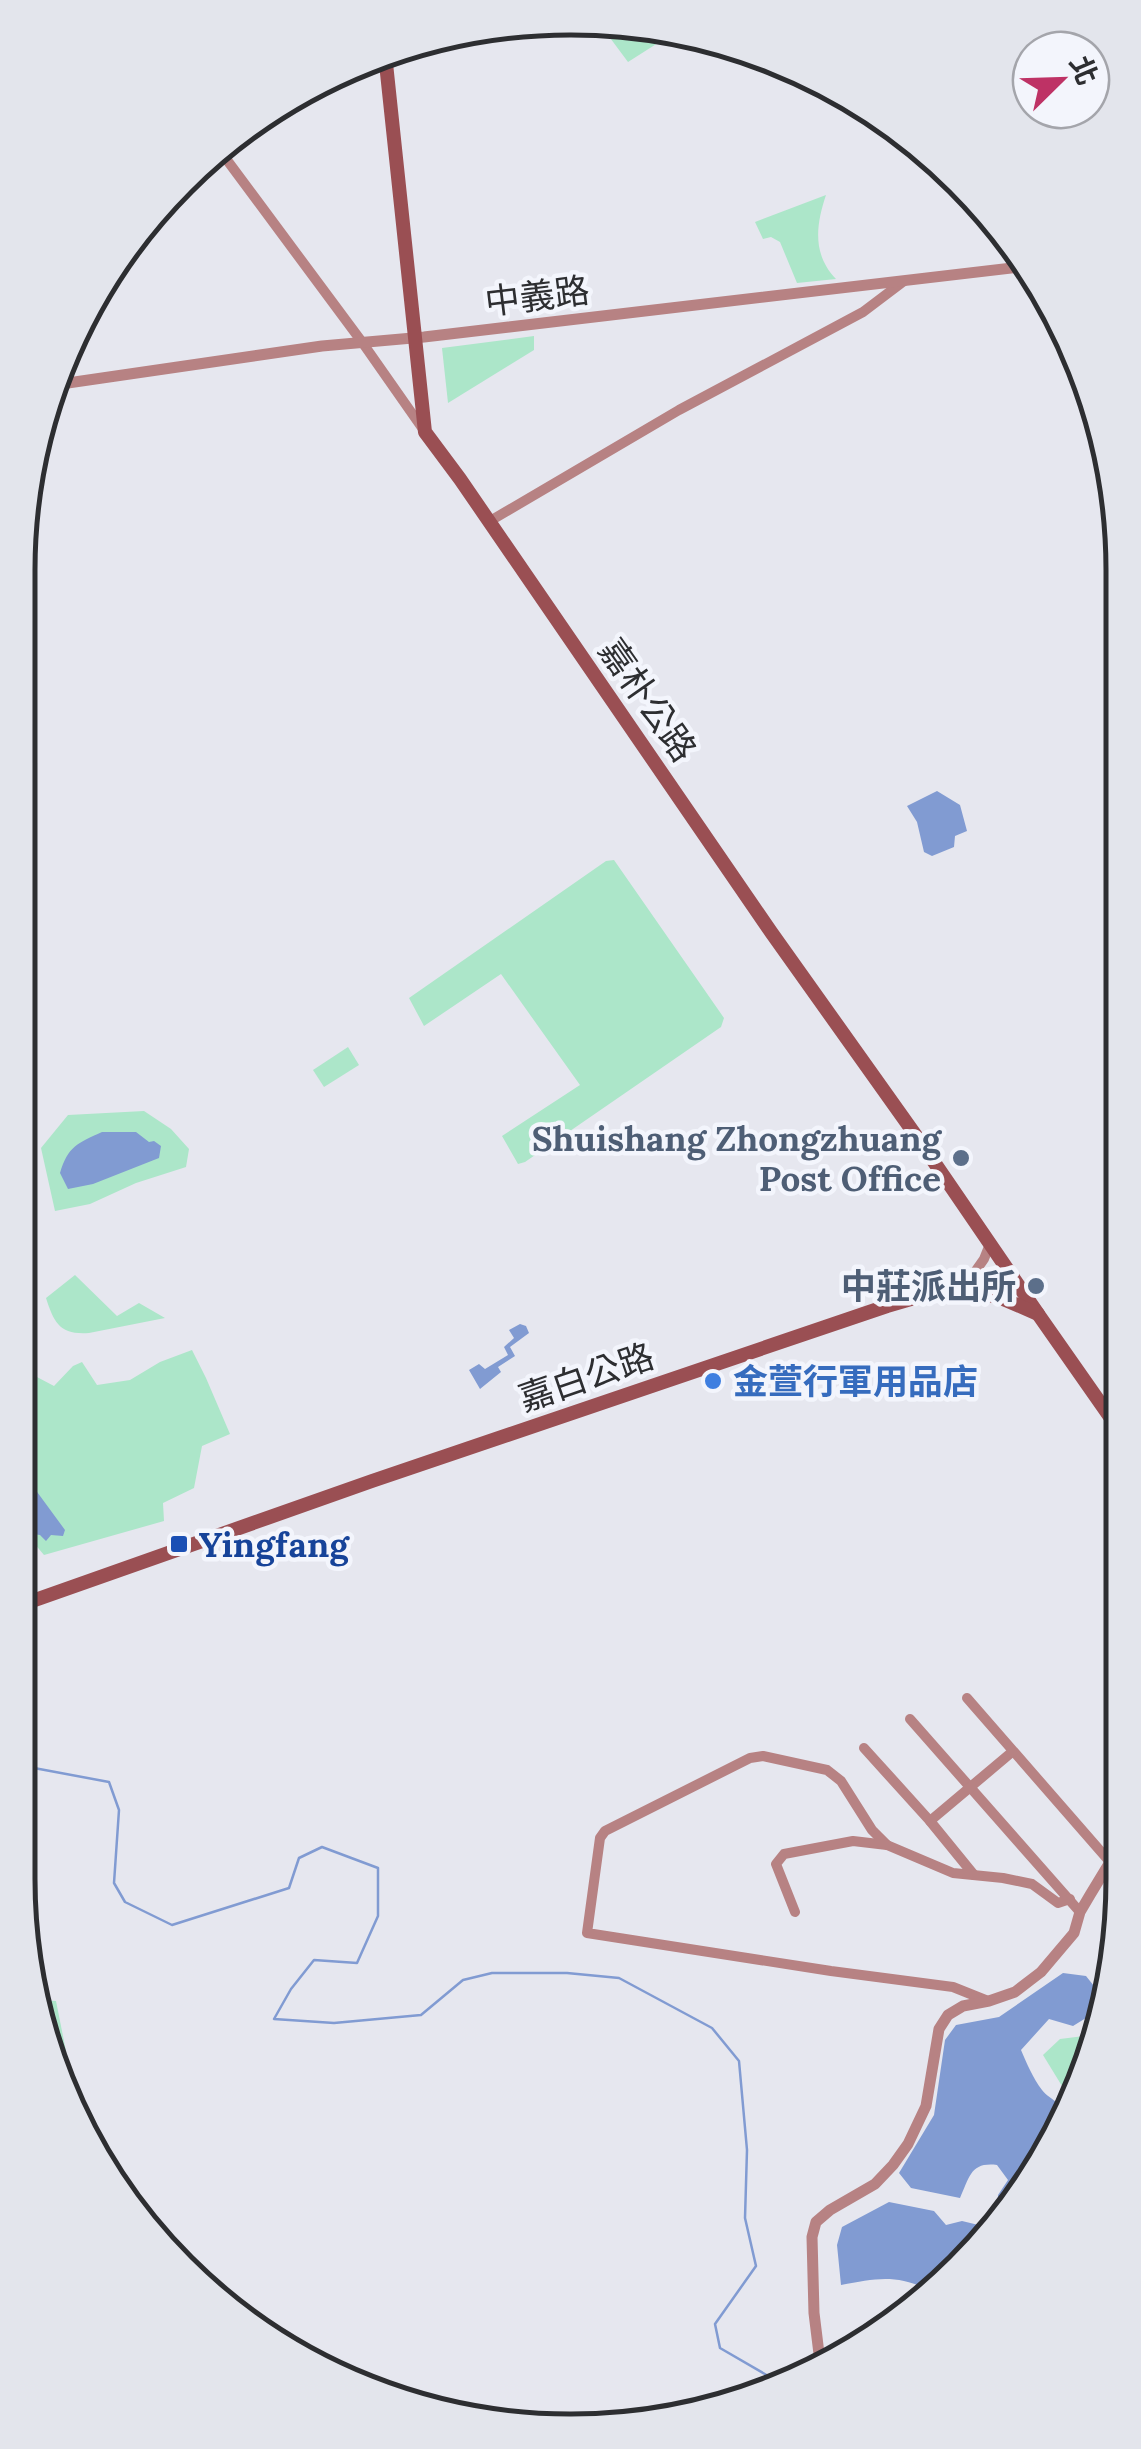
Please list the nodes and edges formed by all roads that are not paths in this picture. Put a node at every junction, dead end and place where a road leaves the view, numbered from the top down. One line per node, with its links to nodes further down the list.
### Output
1 (386, 68): 5 (main road, 嘉朴公路)
2 (227, 160): 6 (street)
3 (1012, 268): 4 (street, 中義路)
4 (906, 279): 5 (street, 中義路); 9 (street)
5 (414, 338): 6 (street, 中義路); 8 (main road, 嘉朴公路)
6 (362, 342): 7 (street, 中義路); 8 (street)
7 (69, 383)
8 (425, 432): 9 (main road, 嘉朴公路)
9 (490, 521): 10 (main road, 嘉朴公路)
10 (990, 1244): 11 (street); 12 (main road, 嘉朴公路)
11 (964, 1289): 12 (main road, 嘉白公路); 14 (main road, 嘉白公路)
12 (1038, 1314): 13 (main road)
13 (1106, 1411)
14 (35, 1600)
15 (967, 1698): 18 (street)
16 (910, 1719): 19 (street)
17 (864, 1748): 20 (street)
18 (1012, 1752): 19 (street); 22 (street)
19 (970, 1787): 20 (street); 25 (street)
20 (930, 1821): 24 (street)
21 (886, 1845): 24 (street); 26 (street); 28 (street)
22 (1106, 1858)
23 (1106, 1869): 27 (street)
24 (974, 1874): 25 (street)
25 (1070, 1899): 27 (street)
26 (794, 1912)
27 (1080, 1912): 28 (street)
28 (989, 2002): 29 (street)
29 (819, 2353)

